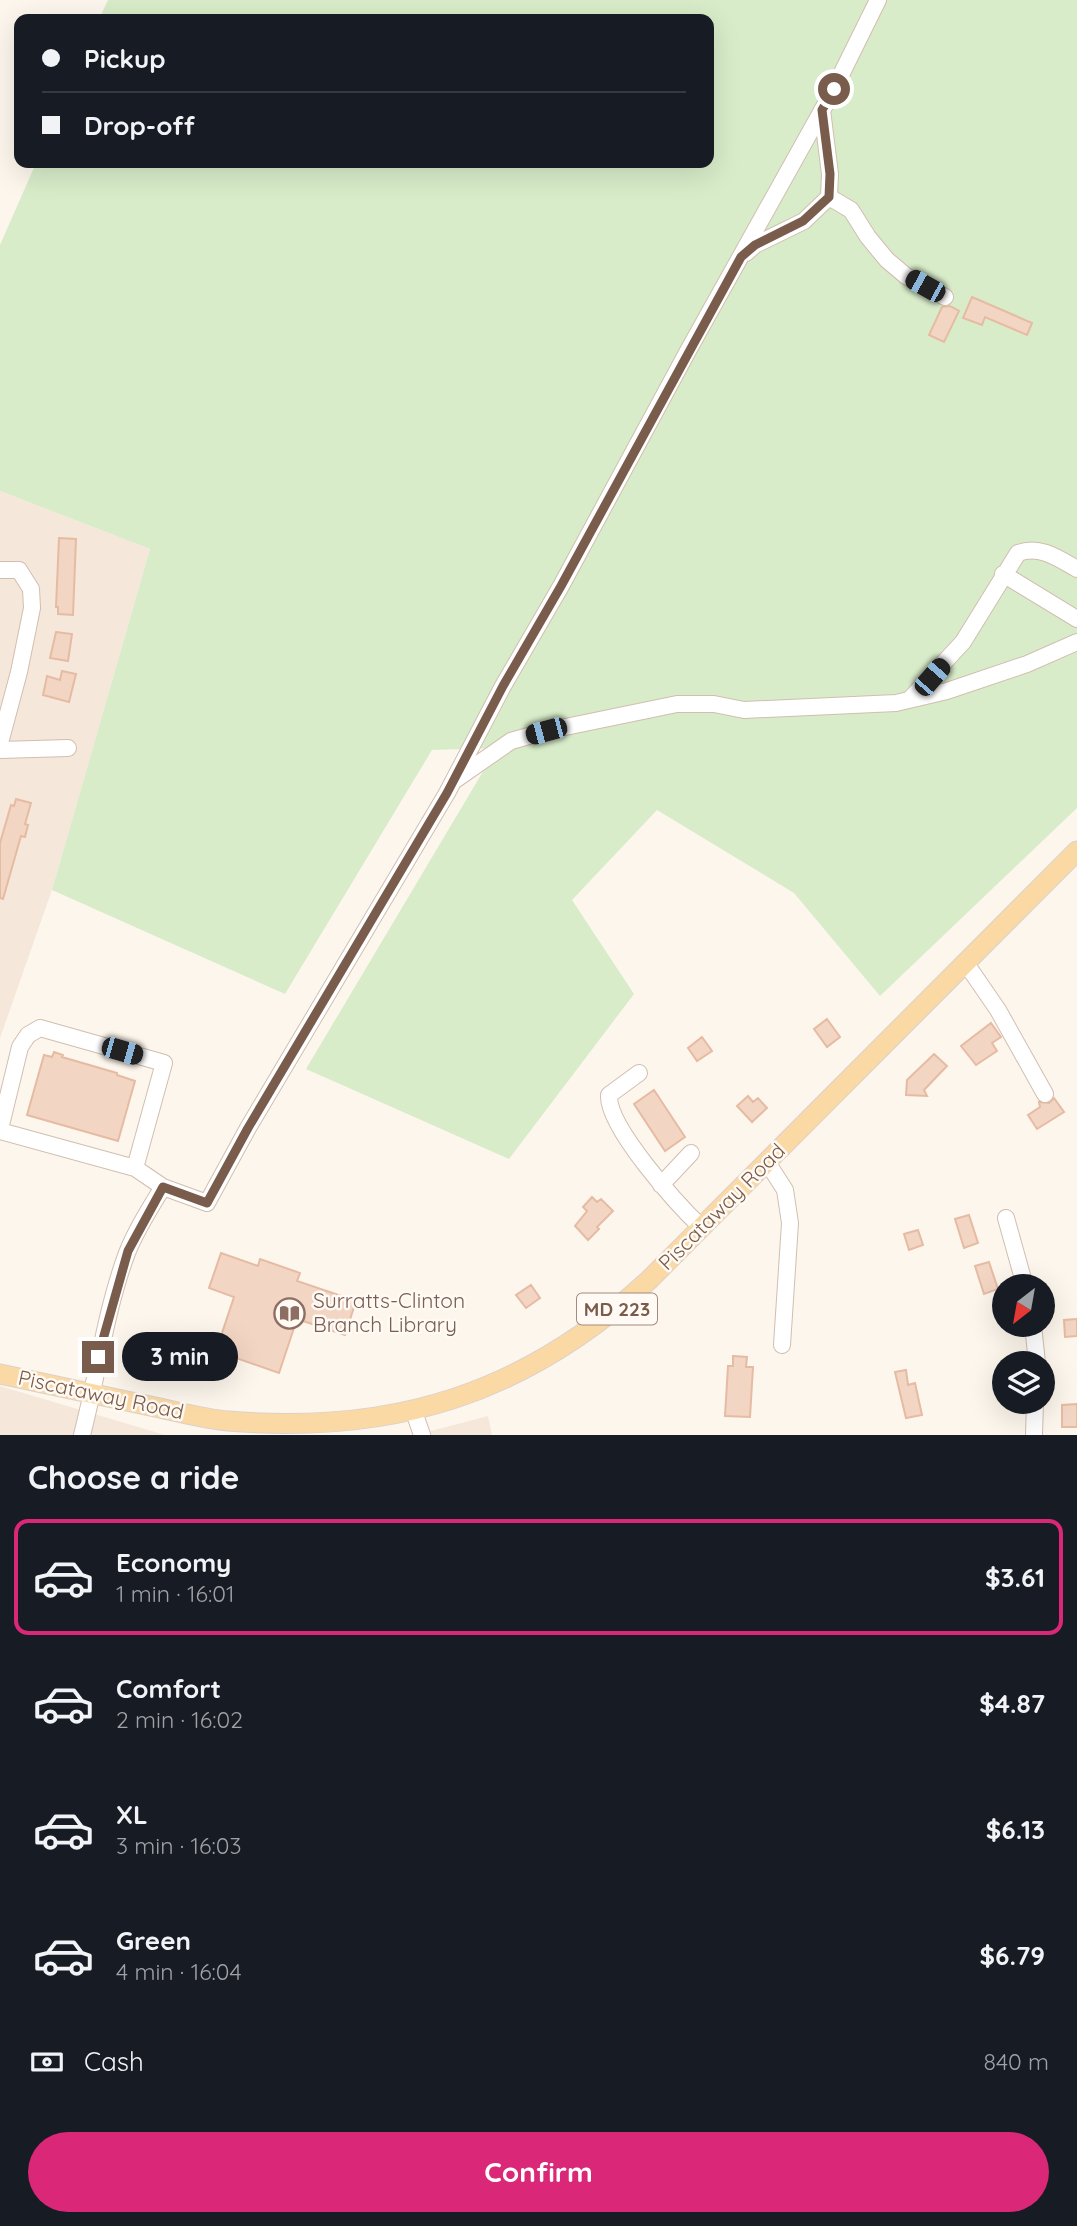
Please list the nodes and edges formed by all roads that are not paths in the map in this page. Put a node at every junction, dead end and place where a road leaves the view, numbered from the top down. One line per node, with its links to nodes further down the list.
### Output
1 (878, 0): 2 (street)
2 (822, 110): 3 (street); 4 (street)
3 (829, 197): 4 (street); 5 (street)
4 (741, 257): 15 (street)
5 (945, 297)
6 (1077, 569): 8 (street)
7 (0, 570): 12 (street)
8 (1003, 574): 9 (street); 11 (street)
9 (1077, 619)
10 (1077, 642): 11 (street)
11 (909, 700): 15 (street)
12 (0, 743)
13 (68, 748): 14 (street)
14 (0, 750)
15 (453, 781): 25 (street)
16 (1077, 851): 17 (main road, Piscataway Road / MD 223)
17 (965, 962): 19 (street); 22 (main road, Piscataway Road / MD 223)
18 (639, 1073): 24 (street)
19 (1045, 1094)
20 (0, 1130): 23 (street); 23 (street)
21 (691, 1153): 24 (street)
22 (767, 1162): 27 (main road, Piscataway Road / MD 223); 29 (street)
23 (135, 1168): 25 (street)
24 (661, 1185): 27 (street)
25 (163, 1187): 31 (street)
26 (1006, 1218): 28 (street)
27 (702, 1228): 32 (main road, Piscataway Road / MD 223)
28 (1022, 1274)
29 (782, 1345)
30 (0, 1374): 31 (main road, Piscataway Road / MD 223)
31 (93, 1394): 32 (main road, Piscataway Road / MD 223); 34 (street)
32 (414, 1412): 35 (street)
33 (1035, 1414): 36 (street)
34 (82, 1435)
35 (422, 1435)
36 (1034, 1435)

